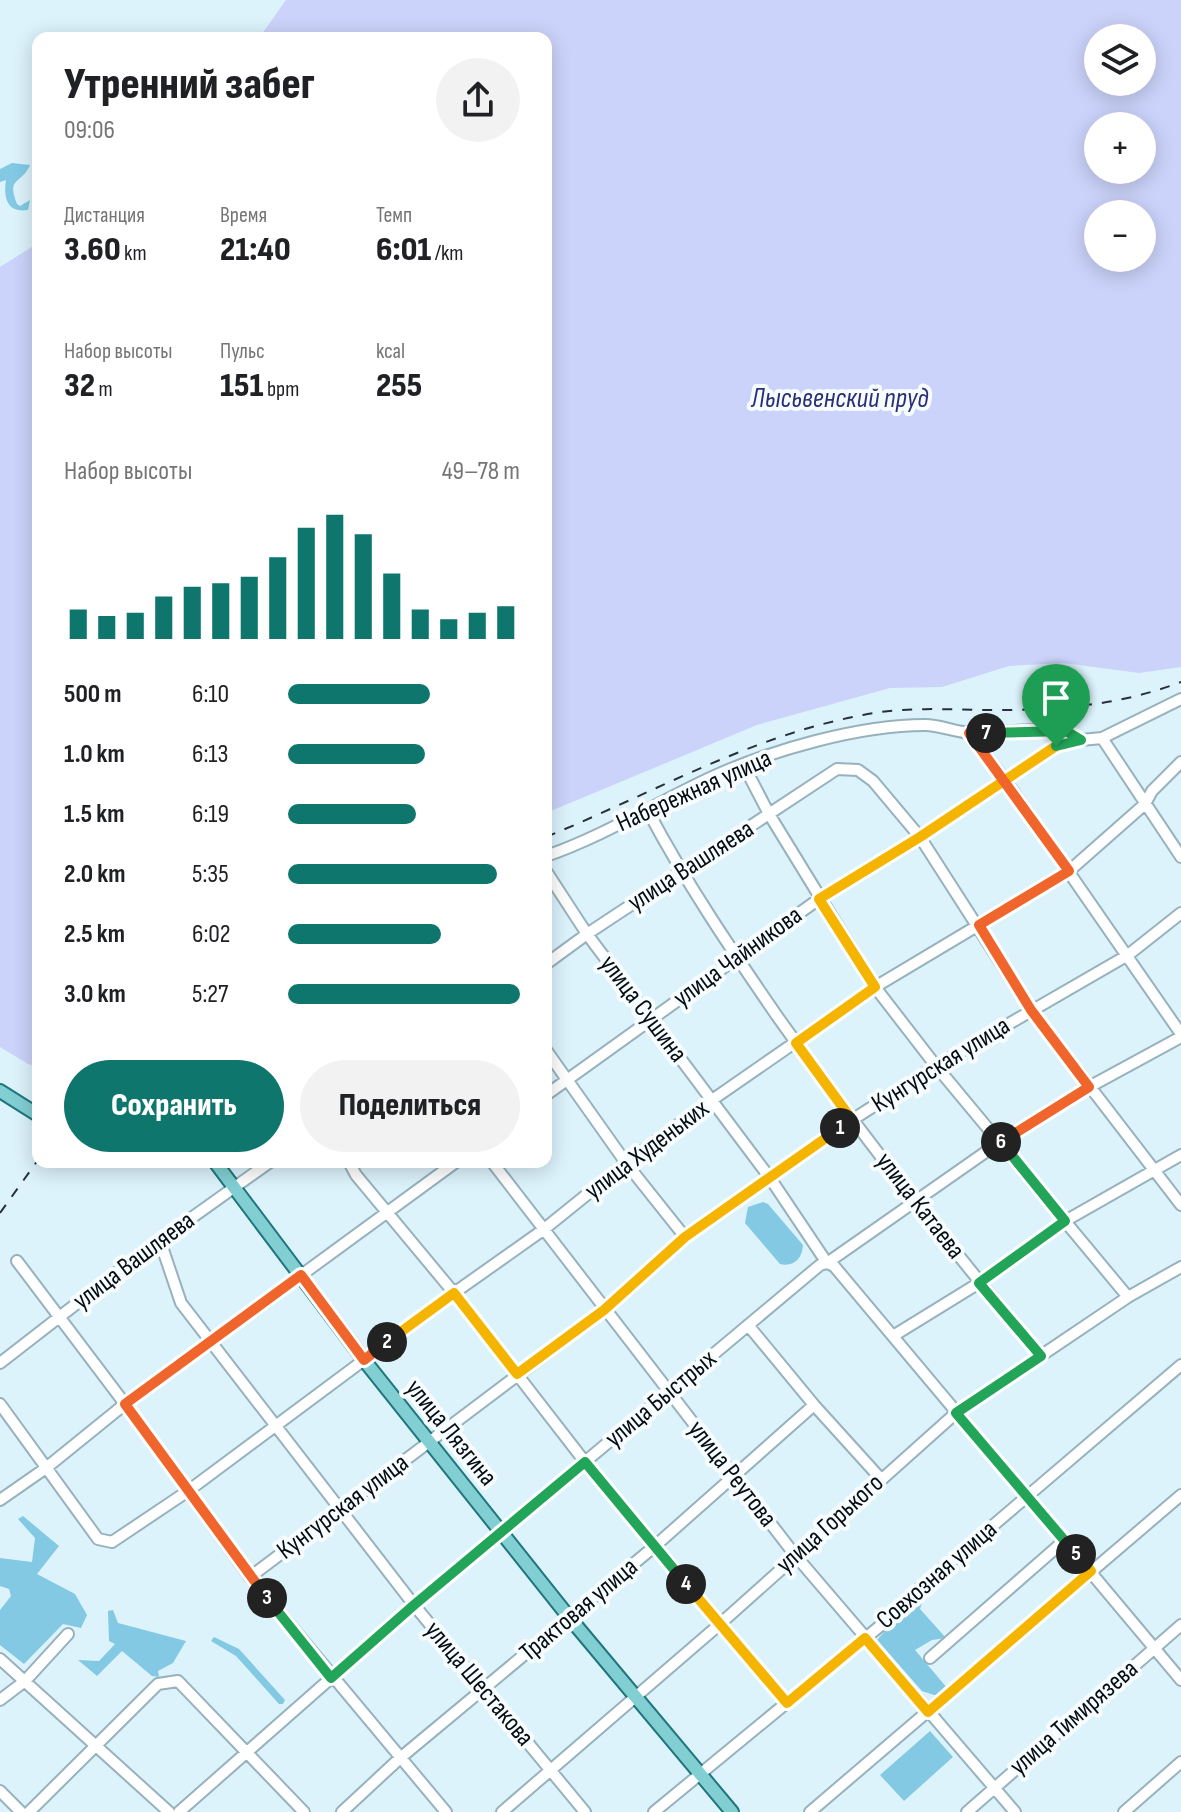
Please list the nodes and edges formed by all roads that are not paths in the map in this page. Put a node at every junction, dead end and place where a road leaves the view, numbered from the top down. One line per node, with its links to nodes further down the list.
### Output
1 (1181, 699): 3 (street)
2 (969, 733): 4 (street, Набережная улица); 6 (street, Набережная улица); 7 (street)
3 (1102, 738): 4 (street, улица Чайникова); 8 (street)
4 (1081, 740): 7 (street, улица Чайникова)
5 (1181, 762): 8 (street, улица Худеньких)
6 (743, 764): 9 (street, Набережная улица); 10 (street)
7 (1005, 780): 11 (street, улица Чайникова); 14 (street)
8 (1145, 804): 13 (street); 14 (street, улица Худеньких)
9 (648, 811): 12 (street, Набережная улица); 15 (street, улица Катаева)
10 (769, 814): 11 (street, улица Вашляева); 15 (street, улица Вашляева); 17 (street)
11 (920, 837): 17 (street, улица Чайникова); 19 (street)
12 (552, 853)
13 (1181, 857)
14 (1069, 871): 19 (street, улица Худеньких); 21 (street)
15 (680, 872): 20 (street, улица Вашляева); 22 (street, улица Катаева)
16 (552, 880): 20 (street, улица Сушина)
17 (819, 899): 22 (street, улица Чайникова); 24 (street)
18 (1181, 913): 21 (street, Кунгурская улица)
19 (979, 925): 24 (street, улица Худеньких); 25 (street)
20 (587, 934): 23 (street, улица Вашляева); 26 (street, улица Сушина)
21 (1128, 955): 25 (street, Кунгурская улица); 27 (street)
22 (737, 958): 26 (street, улица Чайникова); 28 (street, улица Катаева)
23 (552, 960)
24 (875, 987): 28 (street, улица Худеньких); 30 (street)
25 (1031, 1010): 30 (street, Кунгурская улица); 32 (street)
26 (650, 1019): 31 (street, улица Чайникова); 35 (street, улица Сушина)
27 (1181, 1036): 32 (street, улица Быстрых)
28 (796, 1043): 35 (street, улица Худеньких); 37 (street, улица Катаева)
29 (552, 1058): 31 (street)
30 (936, 1066): 37 (street, Кунгурская улица); 38 (street)
31 (567, 1079): 33 (street, улица Чайникова); 40 (street)
32 (1089, 1087): 38 (street, улица Быстрых); 46 (street)
33 (552, 1090)
34 (0, 1091): 36 (main road)
35 (712, 1100): 40 (street, улица Худеньких); 47 (street, улица Сушина)
36 (32, 1111)
37 (852, 1120): 47 (street, Кунгурская улица); 49 (street, улица Катаева)
38 (1000, 1142): 49 (street, улица Быстрых); 52 (street)
39 (1181, 1155): 46 (street)
40 (626, 1163): 53 (street, улица Худеньких); 54 (street)
41 (220, 1168): 48 (main road, улица Лязгина)
42 (261, 1168): 48 (street, улица Вашляева)
43 (352, 1168): 51 (street)
44 (448, 1168): 51 (street)
45 (496, 1168): 53 (street, улица Реутова)
46 (1155, 1169): 50 (street); 52 (street)
47 (770, 1178): 54 (street, Кунгурская улица); 57 (street, улица Сушина)
48 (234, 1187): 55 (street, улица Вашляева); 59 (main road, улица Лязгина)
49 (915, 1200): 57 (street, улица Быстрых); 60 (street, улица Катаева)
50 (1181, 1205)
51 (388, 1211): 59 (street); 61 (street)
52 (1065, 1221): 60 (street); 62 (street)
53 (543, 1230): 61 (street, улица Худеньких); 63 (street, улица Реутова)
54 (685, 1237): 63 (street, Кунгурская улица)
55 (160, 1241): 64 (street, улица Вашляева); 67 (street, улица Шестакова)
56 (17, 1261): 64 (street)
57 (827, 1263): 65 (street, улица Быстрых); 66 (street, улица Сушина)
58 (1181, 1267): 62 (street, улица Горького)
59 (301, 1275): 67 (street); 69 (main road, улица Лязгина)
60 (979, 1283): 66 (street); 68 (street, улица Катаева)
61 (454, 1293): 69 (street, улица Худеньких); 72 (street)
62 (1128, 1297): 68 (street, улица Горького)
63 (604, 1310): 72 (street, Кунгурская улица); 73 (street, улица Реутова)
64 (58, 1318): 70 (street, улица Вашляева); 75 (street)
65 (748, 1325): 73 (street, улица Быстрых); 76 (street)
66 (893, 1336): 77 (street)
67 (211, 1341): 75 (street); 78 (street, улица Шестакова)
68 (1041, 1356): 77 (street, улица Горького)
69 (364, 1360): 78 (street, улица Худеньких); 79 (main road, улица Лязгина)
70 (0, 1363)
71 (1181, 1365): 86 (street, Совхозная улица)
72 (517, 1374): 79 (street, Кунгурская улица); 80 (street)
73 (669, 1392): 80 (street, улица Быстрых); 82 (street, улица Реутова)
74 (0, 1404): 81 (street)
75 (125, 1404): 81 (street); 84 (street)
76 (814, 1405): 82 (street, Трактовая улица); 83 (street)
77 (956, 1413): 83 (street, улица Горького); 86 (street)
78 (275, 1427): 84 (street, улица Худеньких); 88 (street, улица Шестакова)
79 (430, 1442): 88 (street, Кунгурская улица); 89 (main road, улица Лязгина)
80 (585, 1462): 89 (street, улица Быстрых); 91 (street)
81 (46, 1468): 84 (street, улица Худеньких); 87 (street)
82 (733, 1476): 91 (street, Трактовая улица); 92 (street, улица Реутова)
83 (881, 1479): 92 (street, улица Горького)
84 (188, 1491): 94 (street)
85 (1181, 1495): 93 (street)
86 (1028, 1496): 90 (street); 100 (street, Совхозная улица)
87 (0, 1500)
88 (338, 1509): 94 (street, Кунгурская улица); 95 (street, улица Шестакова)
89 (501, 1531): 95 (street, улица Быстрых); 96 (main road, улица Лязгина)
90 (1065, 1540): 93 (street); 102 (street)
91 (655, 1546): 96 (street, Трактовая улица); 97 (street)
92 (795, 1555): 97 (street, улица Горького); 100 (street, улица Реутова)
93 (1091, 1571): 101 (street); 111 (street)
94 (250, 1577): 104 (street)
95 (414, 1605): 104 (street, улица Быстрых); 107 (street, улица Шестакова)
96 (568, 1616): 107 (street, Трактовая улица); 108 (main road, улица Лязгина)
97 (720, 1624): 108 (street, улица Горького); 110 (street)
98 (1181, 1625): 101 (street, улица Тимирязева)
99 (68, 1634): 106 (street)
100 (865, 1638): 110 (street, Совхозная улица); 111 (street, улица Реутова)
101 (1154, 1648): 105 (street); 118 (street, улица Тимирязева)
102 (930, 1658)
103 (0, 1659): 106 (street)
104 (331, 1678): 113 (street, улица Быстрых); 114 (street)
105 (1181, 1680)
106 (25, 1681): 109 (street); 112 (street)
107 (484, 1690): 114 (street, Трактовая улица); 116 (street, улица Шестакова)
108 (636, 1696): 116 (street, улица Горького); 117 (main road, улица Лязгина)
109 (0, 1700)
110 (787, 1703): 117 (street, Совхозная улица)
111 (928, 1712): 118 (street, улица Реутова); 131 (street)
112 (95, 1746): 113 (street); 121 (street); 122 (street)
113 (246, 1750): 123 (street, улица Быстрых); 124 (street)
114 (399, 1759): 125 (street, Трактовая улица); 126 (street)
115 (1181, 1762): 134 (street)
116 (550, 1769): 127 (street, улица Горького); 128 (street, улица Шестакова)
117 (700, 1773): 129 (street, Совхозная улица); 130 (main road, улица Лязгина)
118 (994, 1788): 132 (street, улица Тимирязева); 133 (street, улица Реутова)
119 (0, 1791): 120 (street)
120 (21, 1812)
121 (29, 1812)
122 (169, 1812)
123 (179, 1812)
124 (304, 1812)
125 (342, 1812)
126 (446, 1812)
127 (502, 1812)
128 (585, 1812)
129 (654, 1812)
130 (732, 1812)
131 (810, 1812)
132 (967, 1812)
133 (1015, 1812)
134 (1124, 1812)

